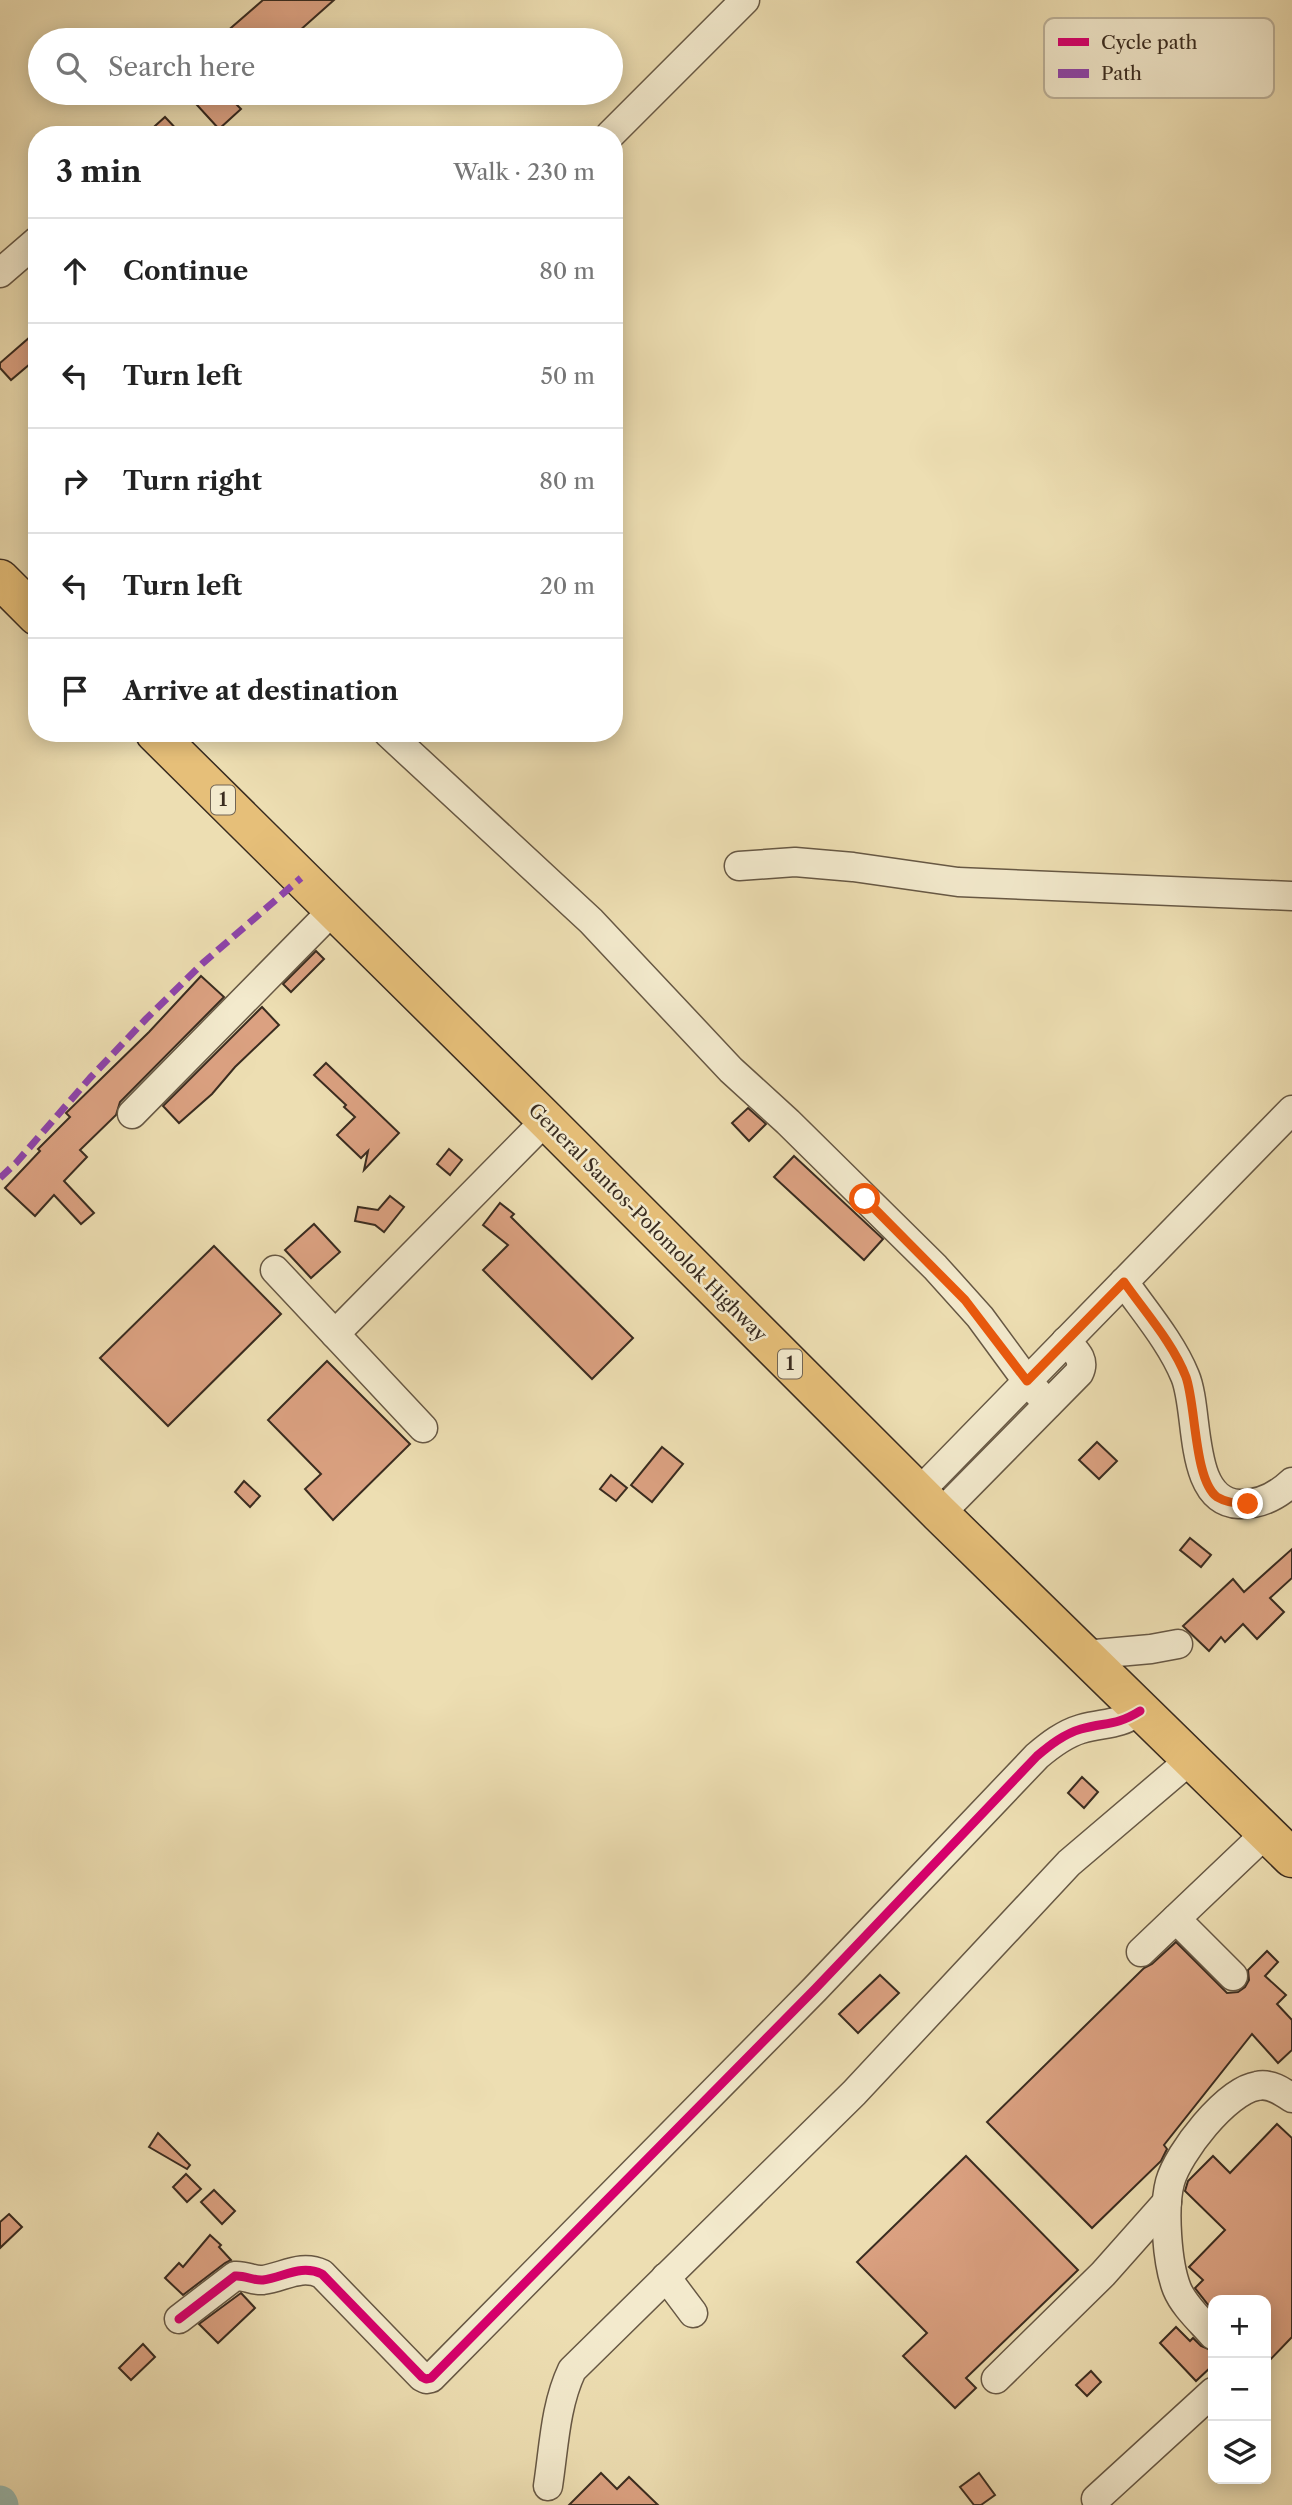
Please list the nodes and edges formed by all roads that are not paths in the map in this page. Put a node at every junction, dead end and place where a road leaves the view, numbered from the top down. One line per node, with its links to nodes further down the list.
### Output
1 (745, 0): 2 (street)
2 (619, 126)
3 (28, 249): 4 (street)
4 (0, 273)
5 (0, 579): 6 (highway)
6 (28, 607)
7 (164, 742): 11 (highway, General Santos-Polomolok Highway / 1)
8 (398, 742): 19 (street)
9 (739, 866): 10 (street)
10 (1292, 896)
11 (333, 910): 13 (street); 14 (highway, General Santos-Polomolok Highway / 1)
12 (1292, 1110): 16 (street)
13 (132, 1114)
14 (546, 1120): 17 (street); 27 (highway, General Santos-Polomolok Highway / 1)
15 (275, 1270): 17 (street)
16 (1124, 1282): 18 (street); 26 (street)
17 (335, 1334): 22 (street)
18 (1066, 1341): 19 (street); 20 (street)
19 (1027, 1381): 20 (street); 21 (street)
20 (1048, 1404): 23 (street)
21 (998, 1410): 23 (street); 24 (street)
22 (423, 1428)
23 (1021, 1431): 25 (street)
24 (967, 1442): 25 (street); 27 (street)
25 (989, 1464): 27 (street)
26 (1292, 1482)
27 (929, 1504): 29 (highway, General Santos-Polomolok Highway / 1)
28 (1178, 1644): 29 (street)
29 (1084, 1655): 30 (highway, General Santos-Polomolok Highway / 1)
30 (1140, 1711): 31 (highway, General Santos-Polomolok Highway / 1); 40 (street)
31 (1189, 1759): 32 (highway, General Santos-Polomolok Highway / 1); 38 (street)
32 (1278, 1846): 33 (street)
33 (1175, 1919): 34 (street); 35 (street)
34 (1140, 1952)
35 (1233, 1976)
36 (1292, 2098): 37 (street)
37 (1167, 2202): 41 (street); 42 (street)
38 (666, 2277): 39 (street); 44 (street)
39 (693, 2313)
40 (179, 2319)
41 (1208, 2329)
42 (996, 2379)
43 (1208, 2397): 45 (street)
44 (548, 2486)
45 (1096, 2499)

